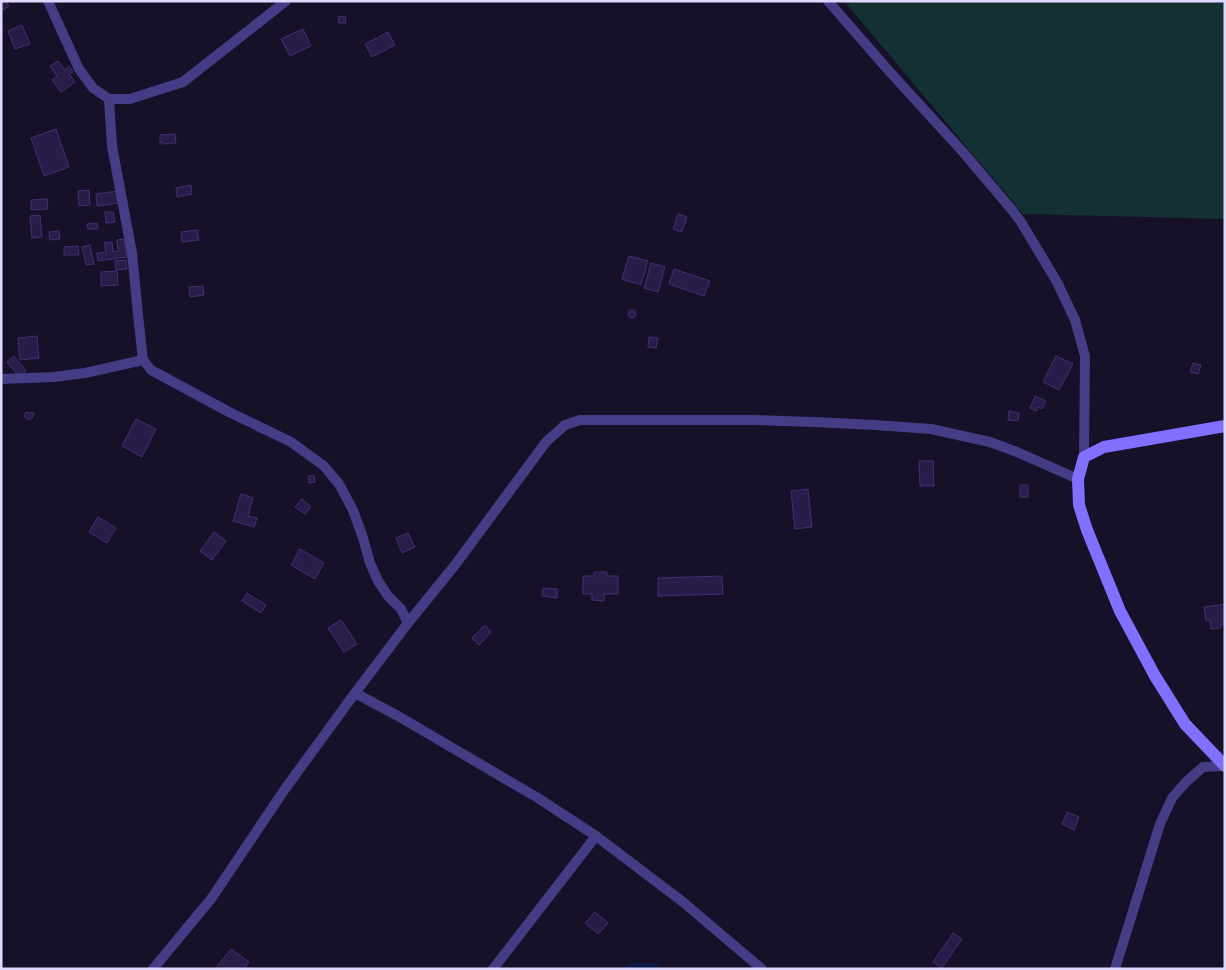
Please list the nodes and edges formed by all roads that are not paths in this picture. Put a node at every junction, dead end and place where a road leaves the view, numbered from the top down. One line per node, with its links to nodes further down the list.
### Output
1 (48, 1): 4 (street)
2 (286, 1): 4 (street)
3 (828, 1): 8 (street)
4 (109, 100): 5 (street)
5 (143, 360): 6 (street); 10 (street)
6 (1, 379)
7 (1225, 426): 8 (street)
8 (1084, 457): 9 (street)
9 (1078, 479): 10 (street); 12 (street)
10 (408, 623): 11 (street)
11 (355, 693): 13 (street); 14 (street)
12 (1225, 766): 17 (street)
13 (596, 836): 15 (street); 16 (street)
14 (153, 969)
15 (493, 969)
16 (762, 969)
17 (1115, 969)

